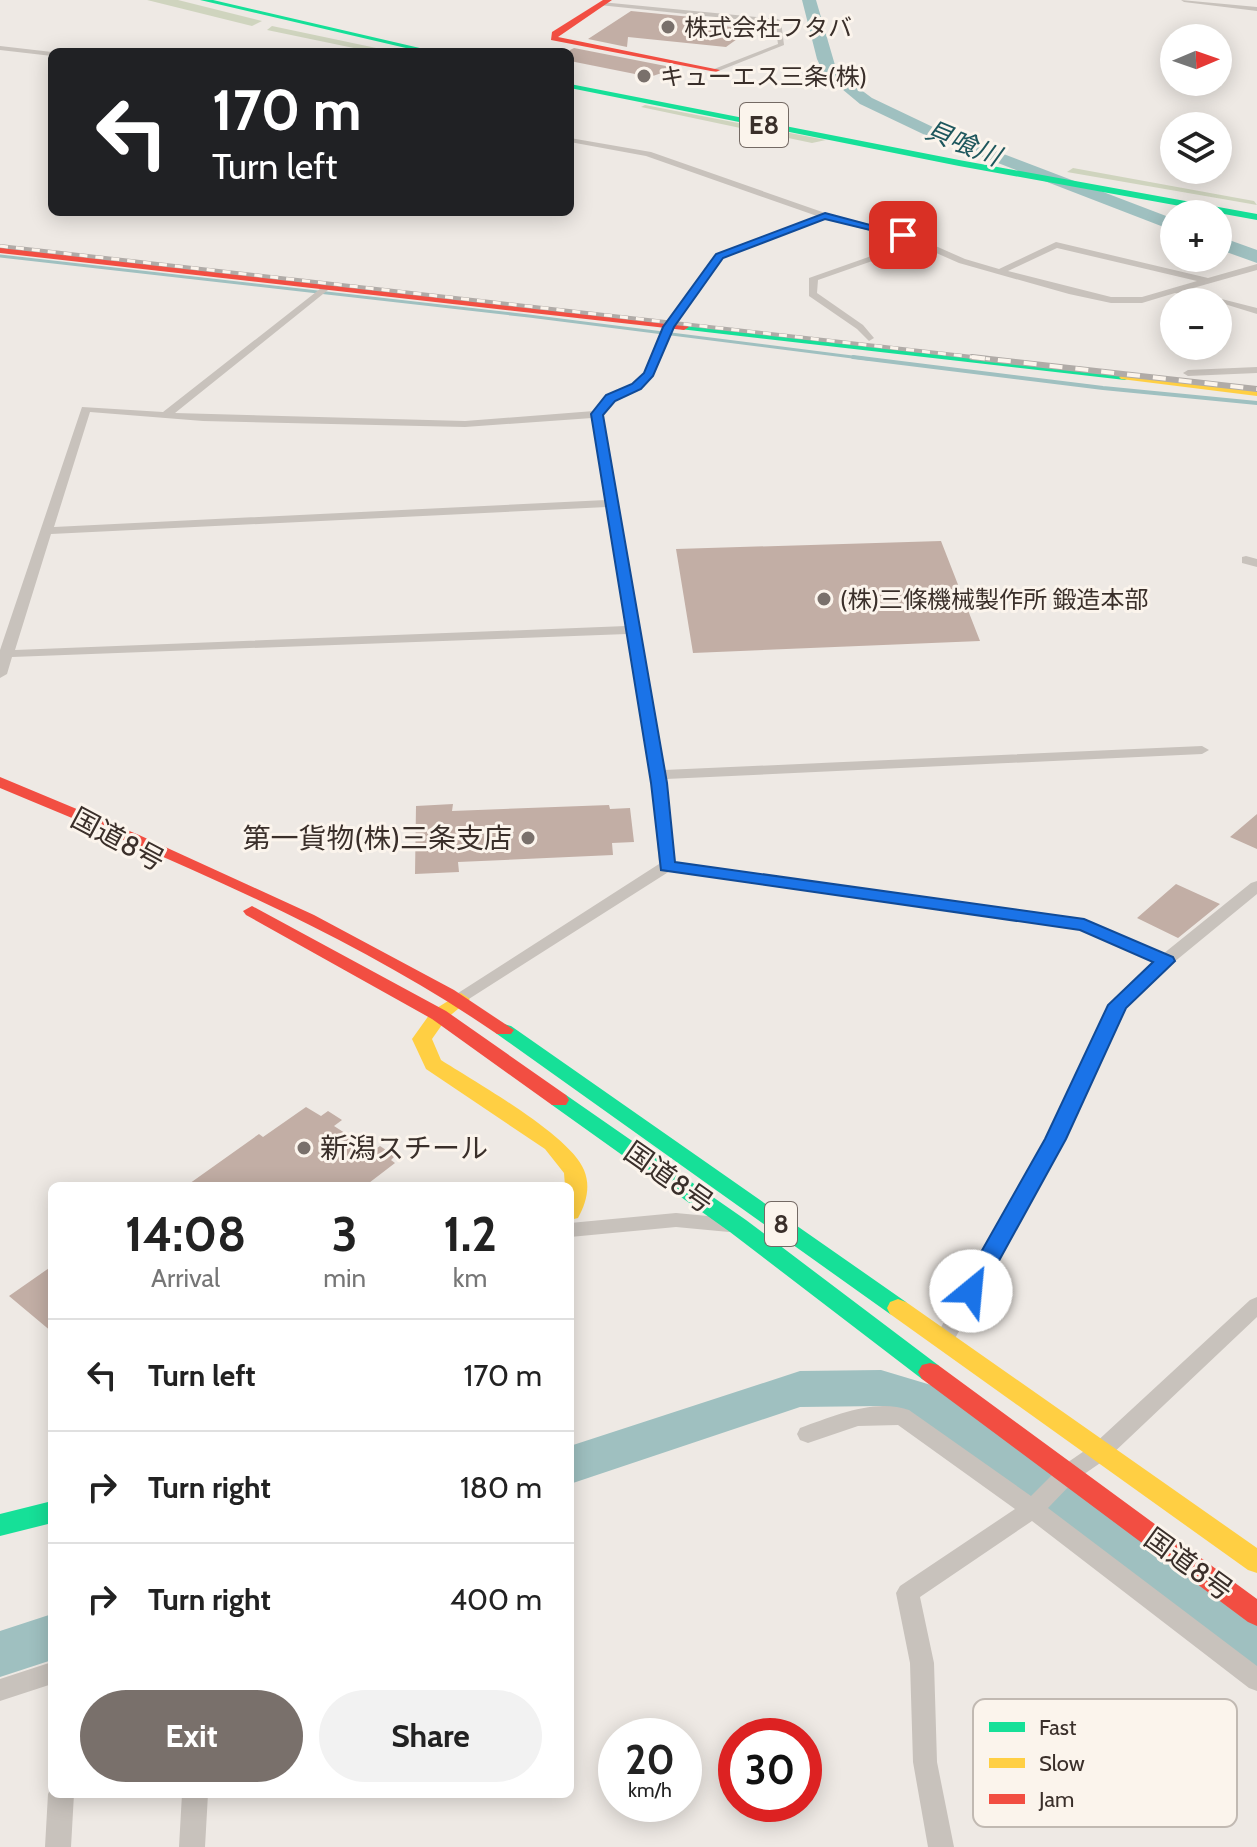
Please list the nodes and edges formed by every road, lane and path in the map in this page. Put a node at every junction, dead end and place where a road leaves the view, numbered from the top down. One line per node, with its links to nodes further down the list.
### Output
1 (184, 0): 7 (main road)
2 (204, 0): 8 (main road)
3 (1184, 0): 5 (street)
4 (605, 2): 10 (main road); 10 (street)
5 (1257, 9)
6 (0, 48): 9 (street)
7 (392, 48)
8 (415, 48)
9 (48, 54)
10 (716, 70)
11 (574, 85): 14 (main road, E8)
12 (574, 85): 16 (main road, E8)
13 (574, 141): 15 (street)
14 (1257, 211)
15 (825, 216): 17 (street); 27 (street)
16 (1257, 217)
17 (915, 243): 20 (street); 28 (street)
18 (0, 250): 23 (main road)
19 (1253, 271): 21 (street)
20 (999, 272): 21 (street); 24 (street)
21 (1209, 282): 22 (street)
22 (1186, 288)
23 (320, 292): 27 (main road); 33 (street)
24 (1160, 295)
25 (1232, 305): 26 (street)
26 (1257, 311)
27 (669, 327): 31 (main road); 32 (street)
28 (869, 338)
29 (1257, 370): 30 (street)
30 (1188, 373)
31 (1257, 392)
32 (597, 414): 33 (street); 34 (street)
33 (166, 415): 35 (street)
34 (610, 503): 35 (street); 36 (street)
35 (47, 531): 37 (street)
36 (632, 630): 37 (street); 40 (street)
37 (3, 654): 38 (street)
38 (0, 674)
39 (1202, 750): 40 (street)
40 (657, 775): 43 (street)
41 (0, 782): 42 (main road, 国道8号 / 8)
42 (43, 799): 46 (main road, 国道8号 / 8); 47 (main road, 国道8号 / 8)
43 (667, 866): 45 (street); 46 (street)
44 (1257, 886): 45 (street)
45 (1166, 961): 52 (street)
46 (461, 999): 47 (main road); 52 (main road, 国道8号 / 8)
47 (439, 1015): 48 (main road); 49 (main road, 国道8号 / 8)
48 (574, 1204)
49 (738, 1226): 50 (street); 55 (main road, 国道8号 / 8)
50 (574, 1230)
51 (1257, 1305): 54 (street)
52 (945, 1338): 54 (main road, 国道8号 / 8)
53 (808, 1434): 56 (street)
54 (1101, 1451): 55 (street); 59 (main road, 国道8号 / 8)
55 (1061, 1480): 56 (street); 60 (main road, 国道8号 / 8)
56 (1032, 1509): 62 (street); 68 (street)
57 (48, 1513): 58 (main road)
58 (0, 1525)
59 (1257, 1562)
60 (1257, 1614)
61 (48, 1674): 63 (street)
62 (1257, 1680)
63 (0, 1690)
64 (61, 1798): 66 (street)
65 (195, 1798): 67 (street)
66 (58, 1847)
67 (192, 1847)
68 (941, 1847)

